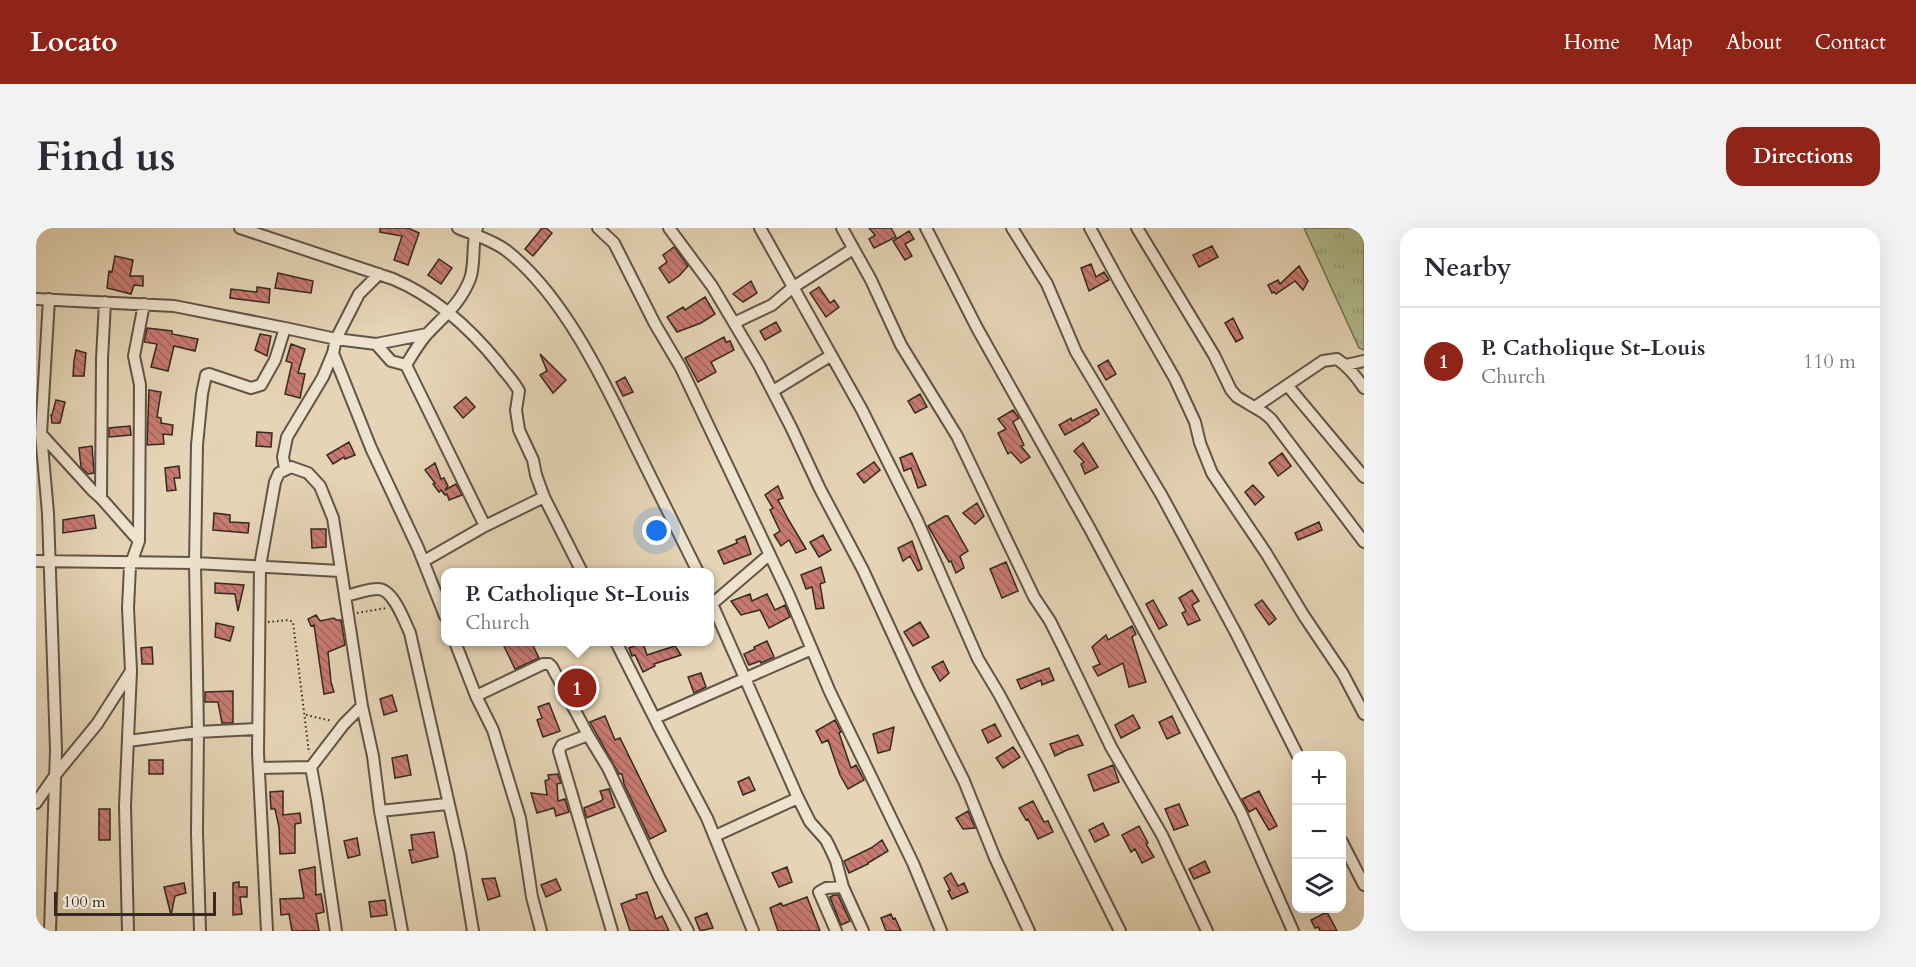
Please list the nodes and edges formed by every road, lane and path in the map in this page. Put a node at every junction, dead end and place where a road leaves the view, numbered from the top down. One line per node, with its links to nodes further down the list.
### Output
1 (240, 228): 13 (street)
2 (458, 228): 11 (street)
3 (598, 228): 42 (street)
4 (669, 228): 20 (street)
5 (760, 228): 14 (street)
6 (842, 228): 12 (street)
7 (926, 228): 103 (street)
8 (1012, 228): 74 (street)
9 (1090, 228): 66 (street)
10 (1137, 228): 33 (street)
11 (476, 232): 19 (street); 50 (street)
12 (853, 249): 14 (street); 102 (street)
13 (380, 274): 19 (street); 23 (street)
14 (792, 288): 20 (street); 26 (street)
15 (36, 298): 16 (street)
16 (49, 299): 17 (street); 34 (street)
17 (105, 302): 18 (street); 38 (street)
18 (144, 304): 21 (street); 40 (street)
19 (450, 313): 22 (street); 37 (street)
20 (734, 323): 32 (street)
21 (285, 328): 23 (street); 47 (street)
22 (427, 334): 24 (street); 28 (street)
23 (336, 339): 24 (street); 25 (street)
24 (376, 344): 28 (street)
25 (333, 353): 35 (street); 45 (street)
26 (830, 356): 32 (street); 101 (street)
27 (1364, 361): 29 (street)
28 (406, 365): 39 (street)
29 (1346, 365): 30 (street); 31 (street)
30 (1287, 385): 33 (street); 36 (street)
31 (1364, 388)
32 (773, 391): 100 (street)
33 (1255, 407): 41 (street)
34 (41, 434): 38 (street); 46 (street)
35 (285, 468): 48 (street); 51 (street)
36 (1364, 477)
37 (544, 497): 39 (street); 49 (street)
38 (101, 498): 40 (street)
39 (484, 526): 45 (street)
40 (139, 542): 44 (street)
41 (1364, 542)
42 (769, 555): 53 (street); 61 (street)
43 (36, 561): 46 (street)
44 (132, 561): 46 (street); 47 (street); 62 (street)
45 (424, 561): 54 (street)
46 (49, 562): 77 (street)
47 (195, 563): 48 (street); 71 (street)
48 (260, 566): 51 (street); 58 (street)
49 (580, 568)
50 (696, 568)
51 (340, 571): 52 (street)
52 (345, 596): 57 (street); 80 (street)
53 (714, 598)
54 (441, 606)
55 (714, 607): 63 (street)
56 (389, 608): 57 (path)
57 (348, 614): 65 (street)
58 (260, 622): 67 (path); 70 (street)
59 (457, 646): 64 (street)
60 (618, 646): 68 (street)
61 (812, 649): 63 (street); 99 (street)
62 (131, 670): 73 (street); 77 (street)
63 (744, 679): 68 (street); 78 (street)
64 (476, 696): 72 (street); 93 (street)
65 (362, 706): 69 (street); 81 (street)
66 (1364, 714)
67 (306, 715): 69 (path); 75 (path)
68 (655, 718): 82 (street)
69 (344, 724): 75 (street)
70 (258, 729): 71 (street); 76 (street)
71 (198, 732): 73 (street); 88 (street)
72 (588, 735): 94 (street); 95 (street)
73 (128, 741): 87 (street)
74 (1296, 751)
75 (311, 767): 76 (street); 90 (street)
76 (259, 768): 89 (street)
77 (56, 774): 79 (street); 86 (street)
78 (798, 798): 82 (street); 85 (street)
79 (36, 803)
80 (447, 804): 81 (street); 92 (street)
81 (380, 811): 91 (street)
82 (715, 836): 96 (street)
83 (1346, 851): 84 (street)
84 (1364, 885)
85 (843, 887): 97 (street); 98 (street)
86 (50, 931)
87 (128, 931)
88 (200, 931)
89 (267, 931)
90 (336, 931)
91 (402, 931)
92 (473, 931)
93 (541, 931)
94 (612, 931)
95 (688, 931)
96 (753, 931)
97 (836, 931)
98 (862, 931)
99 (942, 931)
100 (1029, 931)
101 (1120, 931)
102 (1207, 931)
103 (1293, 931)

